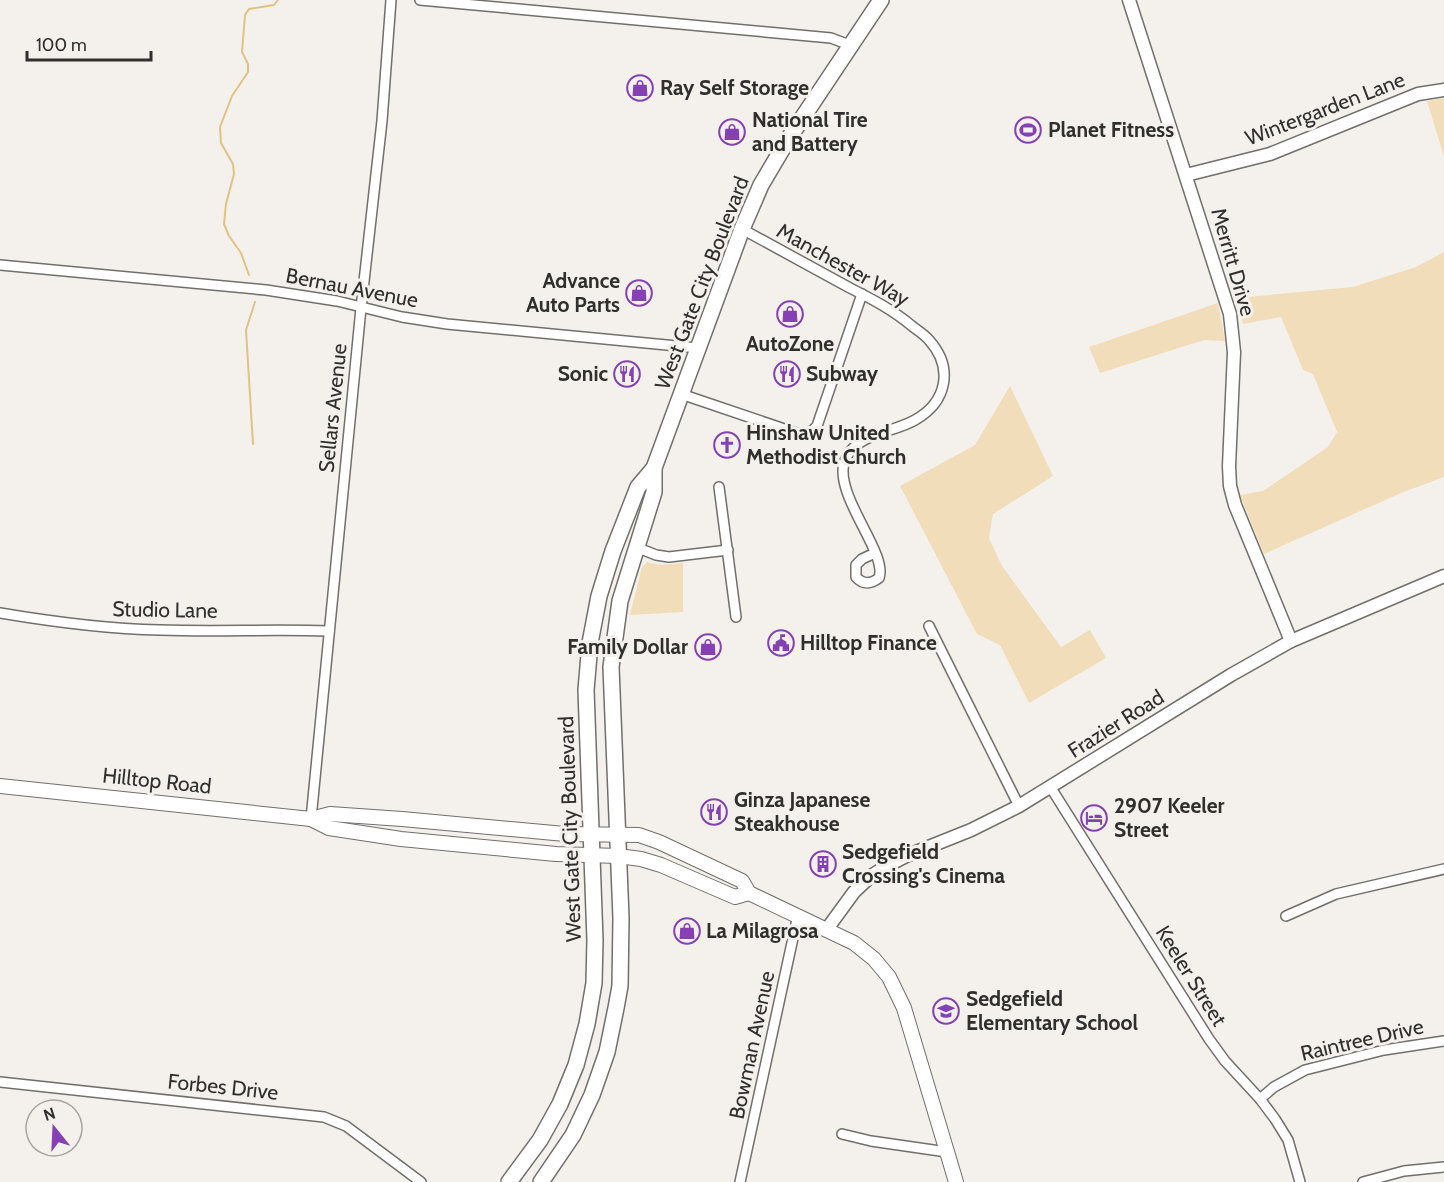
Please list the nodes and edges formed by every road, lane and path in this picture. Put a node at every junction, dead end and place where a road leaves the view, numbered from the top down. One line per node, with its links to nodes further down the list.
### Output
1 (391, 0): 12 (street, Sellars Avenue)
2 (420, 0): 3 (street)
3 (431, 0): 6 (street)
4 (882, 0): 6 (main road, West Gate City Boulevard)
5 (1129, 0): 8 (street, Merritt Drive)
6 (852, 46): 9 (main road, West Gate City Boulevard)
7 (1444, 90): 8 (street, Wintergarden Lane)
8 (1186, 175): 25 (street, Merritt Drive)
9 (742, 229): 11 (street, Manchester Way); 13 (main road, West Gate City Boulevard)
10 (0, 266): 12 (street, Bernau Avenue)
11 (862, 294): 14 (street); 19 (street, Manchester Way)
12 (361, 308): 13 (street, Bernau Avenue); 24 (street, Sellars Avenue)
13 (698, 348): 14 (main road, West Gate City Boulevard)
14 (681, 394): 15 (main road, West Gate City Boulevard)
15 (654, 468): 17 (main road, West Gate City Boulevard); 30 (main road, West Gate City Boulevard)
16 (719, 487): 18 (street)
17 (636, 548): 18 (street); 31 (main road, West Gate City Boulevard)
18 (728, 550): 22 (street)
19 (874, 553)
20 (1444, 576): 25 (street, Frazier Road)
21 (0, 613): 24 (street, Studio Lane)
22 (736, 617)
23 (929, 626): 28 (street)
24 (329, 631): 29 (street, Sellars Avenue)
25 (1291, 641): 27 (street, Frazier Road)
26 (0, 786): 29 (main road, Hilltop Road)
27 (1051, 788): 28 (street, Frazier Road); 41 (street, Keeler Street)
28 (1019, 806): 38 (street, Frazier Road)
29 (311, 819): 30 (main road, Hilltop Road); 32 (main road, Hilltop Road)
30 (592, 834): 31 (main road, Hilltop Road); 32 (main road, West Gate City Boulevard)
31 (617, 834): 33 (main road, West Gate City Boulevard); 35 (main road, Hilltop Road)
32 (592, 855): 33 (main road, Hilltop Road); 44 (main road, West Gate City Boulevard)
33 (618, 856): 35 (main road, Hilltop Road); 49 (main road, West Gate City Boulevard)
34 (1444, 868): 37 (street)
35 (749, 893): 36 (main road)
36 (798, 915): 38 (main road); 50 (street, Bowman Avenue)
37 (1286, 916)
38 (827, 929): 43 (main road)
39 (1444, 1041): 41 (street, Raintree Drive)
40 (0, 1082): 46 (street, Forbes Drive)
41 (1260, 1099): 52 (street, Keeler Street)
42 (842, 1134): 43 (street)
43 (947, 1152): 51 (main road)
44 (527, 1159): 47 (main road, West Gate City Boulevard); 48 (main road)
45 (1444, 1167): 53 (street)
46 (421, 1182)
47 (509, 1182)
48 (515, 1182)
49 (541, 1182)
50 (740, 1182)
51 (956, 1182)
52 (1300, 1182)
53 (1363, 1182)

